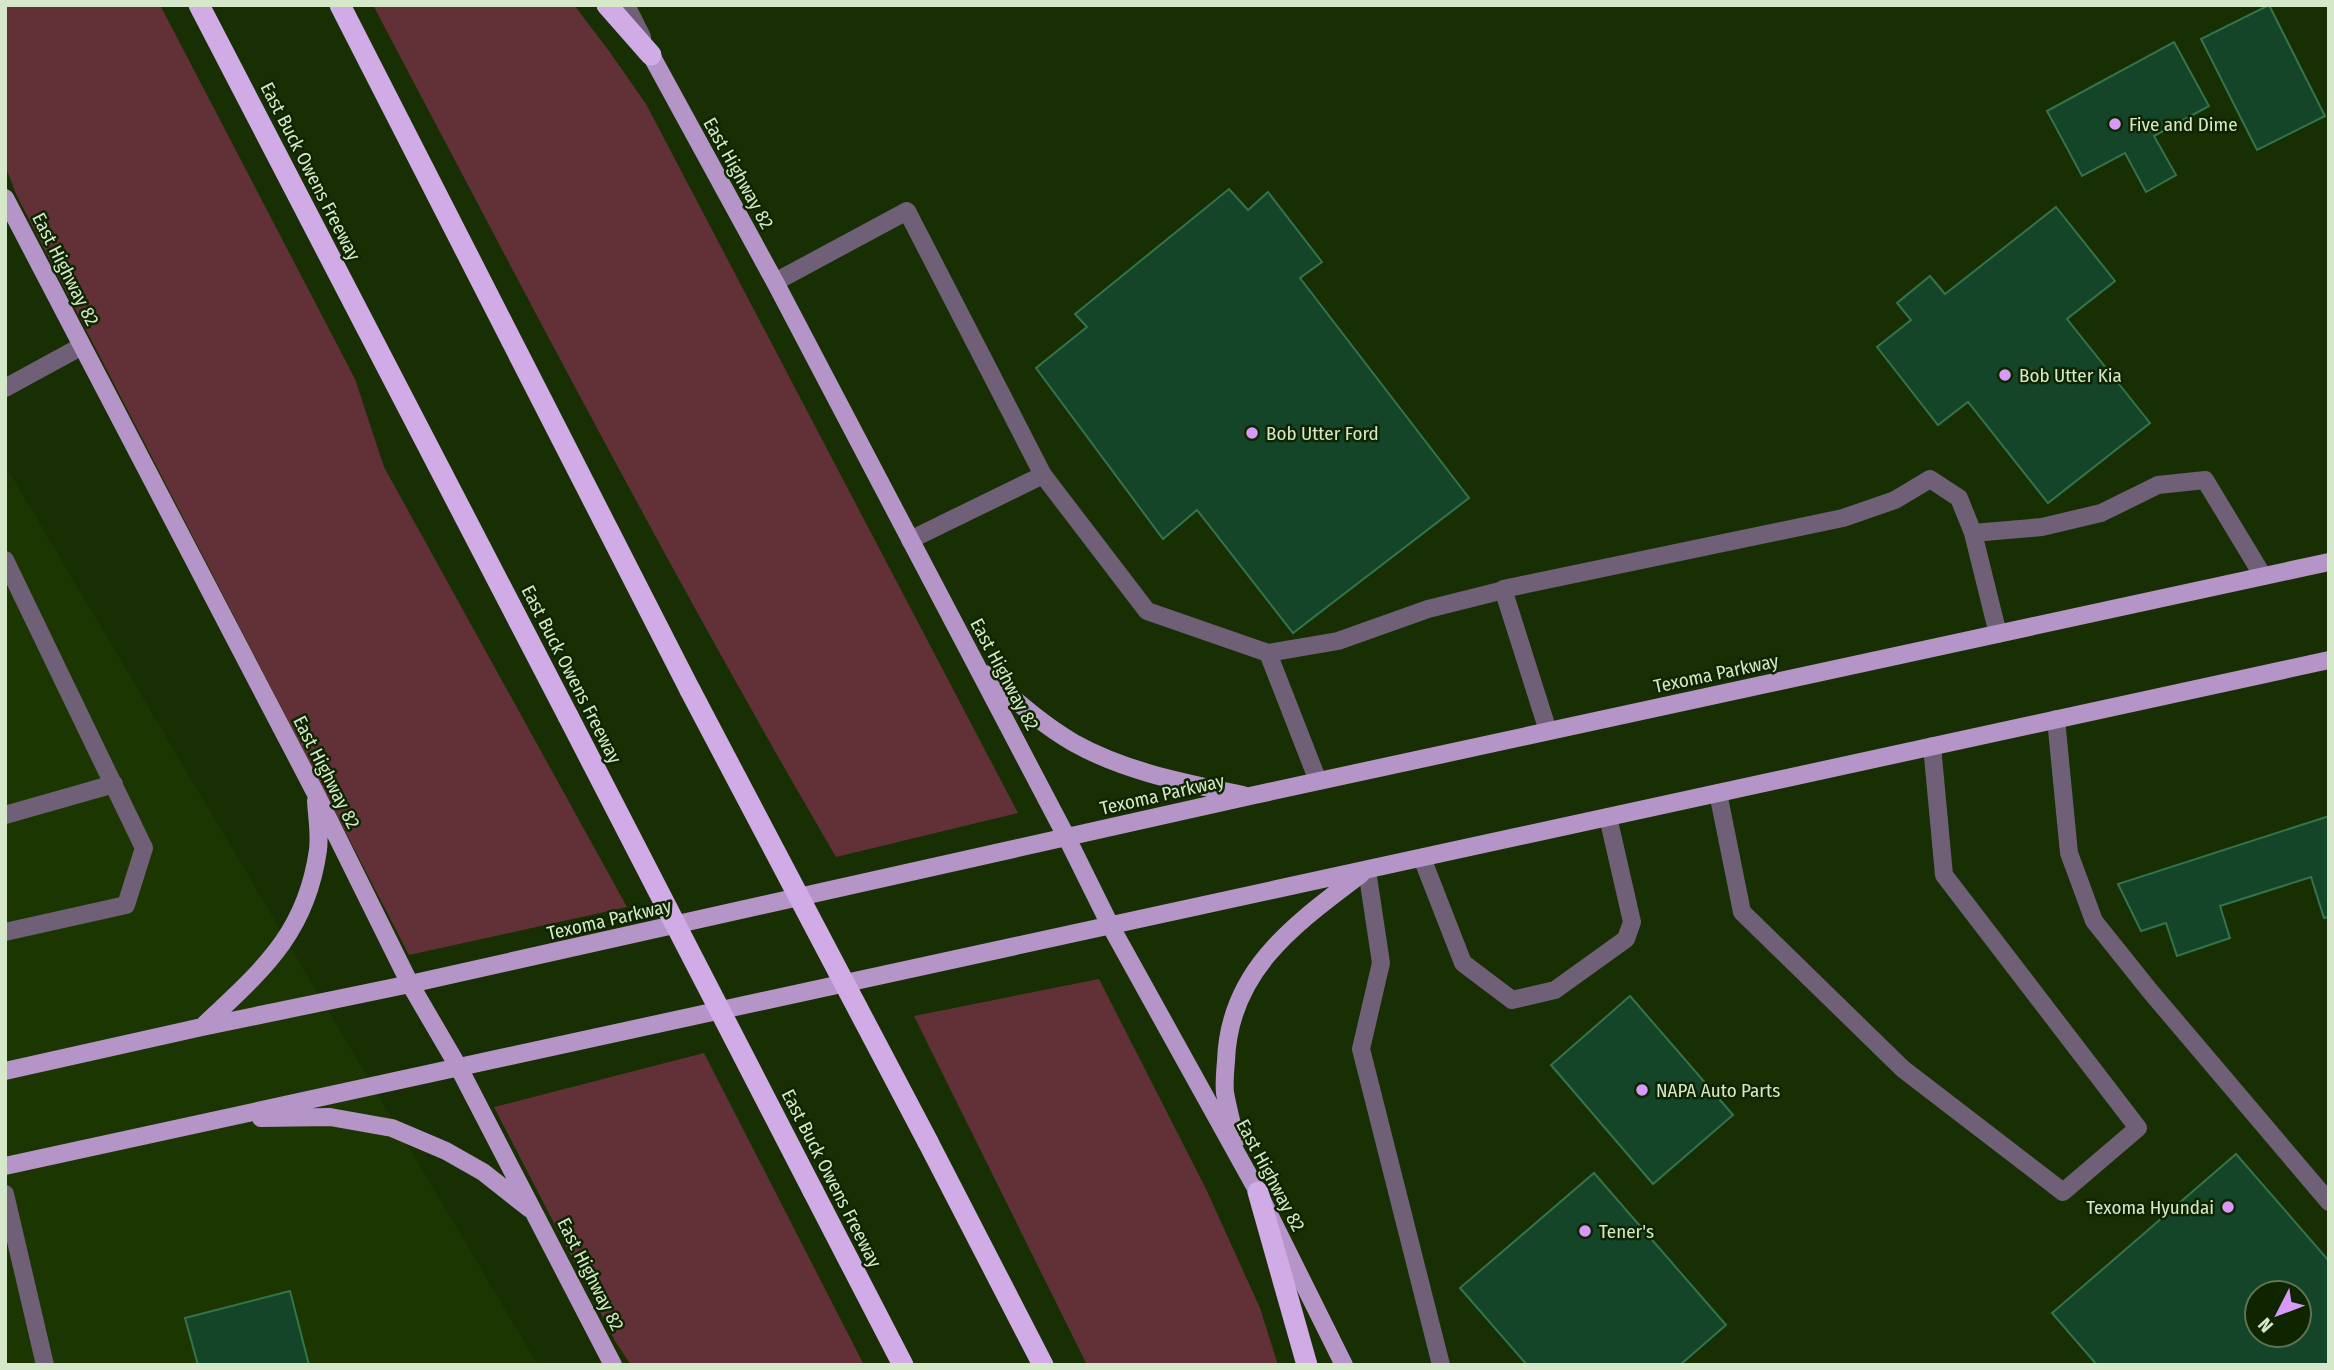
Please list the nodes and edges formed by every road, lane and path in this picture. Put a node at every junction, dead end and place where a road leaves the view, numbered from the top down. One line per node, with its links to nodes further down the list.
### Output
1 (199, 5): 49 (highway, East Buck Owens Freeway, bridge)
2 (340, 5): 50 (highway, bridge)
3 (607, 5): 5 (highway)
4 (626, 5): 5 (street, East Highway 82)
5 (651, 55): 7 (main road, East Highway 82)
6 (5, 198): 8 (main road, East Highway 82)
7 (775, 282): 10 (street); 12 (main road, East Highway 82)
8 (82, 346): 9 (street); 27 (main road, East Highway 82)
9 (5, 388)
10 (1043, 475): 12 (street); 18 (street)
11 (1973, 533): 15 (street); 16 (street); 17 (street)
12 (910, 540): 20 (main road, East Highway 82)
13 (2329, 562): 15 (main road, Texoma Parkway)
14 (7, 566): 25 (street)
15 (2263, 576): 17 (main road, Texoma Parkway)
16 (1504, 590): 18 (street); 22 (street)
17 (1998, 634): 22 (main road, Texoma Parkway)
18 (1268, 653): 24 (street)
19 (2329, 660): 21 (main road)
20 (978, 668): 28 (main road); 31 (main road, East Highway 82)
21 (2056, 719): 23 (main road); 45 (street)
22 (1548, 731): 24 (main road, Texoma Parkway)
23 (1932, 746): 26 (main road); 26 (street)
24 (1318, 781): 28 (main road, Texoma Parkway)
25 (114, 784): 29 (street); 35 (street)
26 (1718, 793): 30 (main road)
27 (316, 794): 36 (main road, East Highway 82); 37 (main road)
28 (1250, 796): 31 (main road, Texoma Parkway)
29 (5, 815)
30 (1608, 817): 32 (main road); 32 (street)
31 (1067, 838): 34 (main road, East Highway 82); 36 (main road, Texoma Parkway)
32 (1422, 858): 33 (main road)
33 (1367, 870): 34 (main road); 41 (main road); 53 (street)
34 (1110, 926): 38 (main road); 41 (main road, East Highway 82)
35 (5, 932)
36 (411, 984): 37 (main road, Texoma Parkway); 38 (main road, East Highway 82)
37 (202, 1027): 39 (main road, Texoma Parkway)
38 (459, 1068): 40 (main road); 46 (main road, East Highway 82)
39 (5, 1071)
40 (215, 1120): 42 (main road); 46 (main road)
41 (1240, 1161): 43 (main road, East Highway 82)
42 (5, 1166)
43 (1258, 1192): 51 (highway); 52 (main road, East Highway 82)
44 (5, 1194): 47 (street)
45 (2329, 1202)
46 (536, 1214): 48 (main road, East Highway 82)
47 (46, 1365)
48 (614, 1365)
49 (903, 1365)
50 (1043, 1365)
51 (1307, 1365)
52 (1343, 1365)
53 (1441, 1365)

